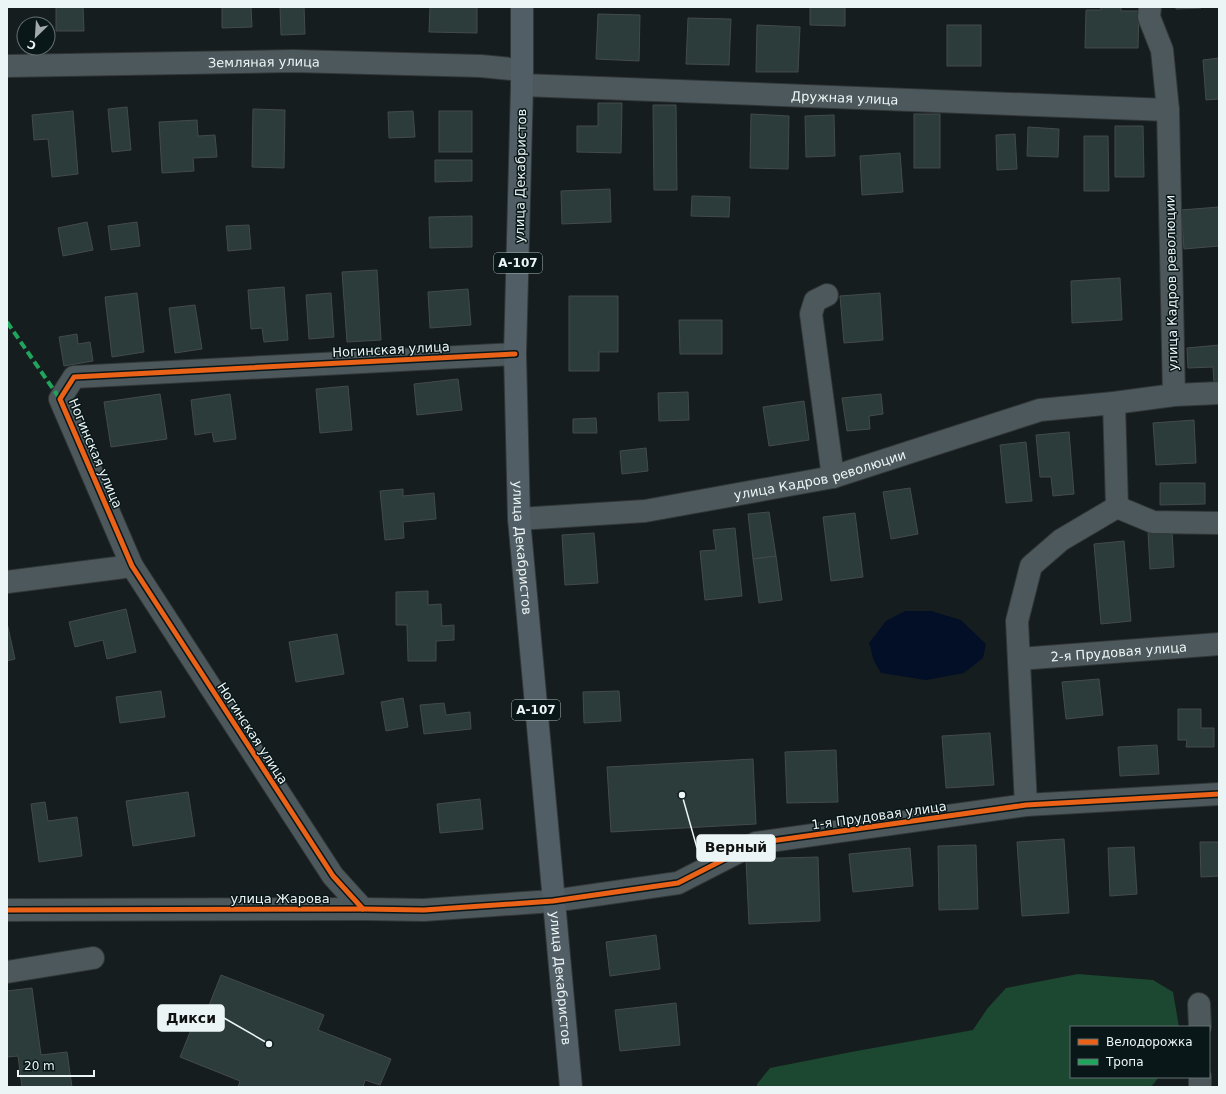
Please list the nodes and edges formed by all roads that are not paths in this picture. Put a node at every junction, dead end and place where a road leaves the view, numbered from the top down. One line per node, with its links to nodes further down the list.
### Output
1 (522, 7): 4 (highway, улица Декабристов / А-107)
2 (1150, 7): 5 (street, улица Кадров революции)
3 (7, 66): 4 (street, Земляная улица)
4 (522, 77): 5 (street, Дружная улица); 7 (highway, улица Декабристов / А-107)
5 (1168, 110): 9 (street, улица Кадров революции)
6 (826, 295): 11 (street)
7 (515, 354): 13 (highway, улица Декабристов / А-107); 15 (street, Ногинская улица)
8 (1219, 393): 9 (street)
9 (1174, 395): 10 (street, улица Кадров революции)
10 (1114, 403): 11 (street, улица Кадров революции); 12 (street)
11 (833, 477): 13 (street, улица Кадров революции)
12 (1117, 507): 14 (street); 18 (street)
13 (519, 519): 21 (highway, улица Декабристов / А-107)
14 (1219, 523)
15 (132, 566): 16 (street); 22 (street, Ногинская улица)
16 (7, 582)
17 (1219, 644): 18 (street, 2-я Прудовая улица)
18 (1019, 659): 20 (street)
19 (1219, 794): 20 (street, 1-я Прудовая улица)
20 (1026, 805): 21 (street, 1-я Прудовая улица)
21 (553, 901): 22 (street, улица Жарова); 28 (highway, улица Декабристов / А-107)
22 (363, 908): 23 (street, улица Жарова)
23 (7, 910)
24 (93, 958): 25 (street)
25 (7, 972)
26 (1199, 1004): 27 (street)
27 (1200, 1026)
28 (571, 1087)

